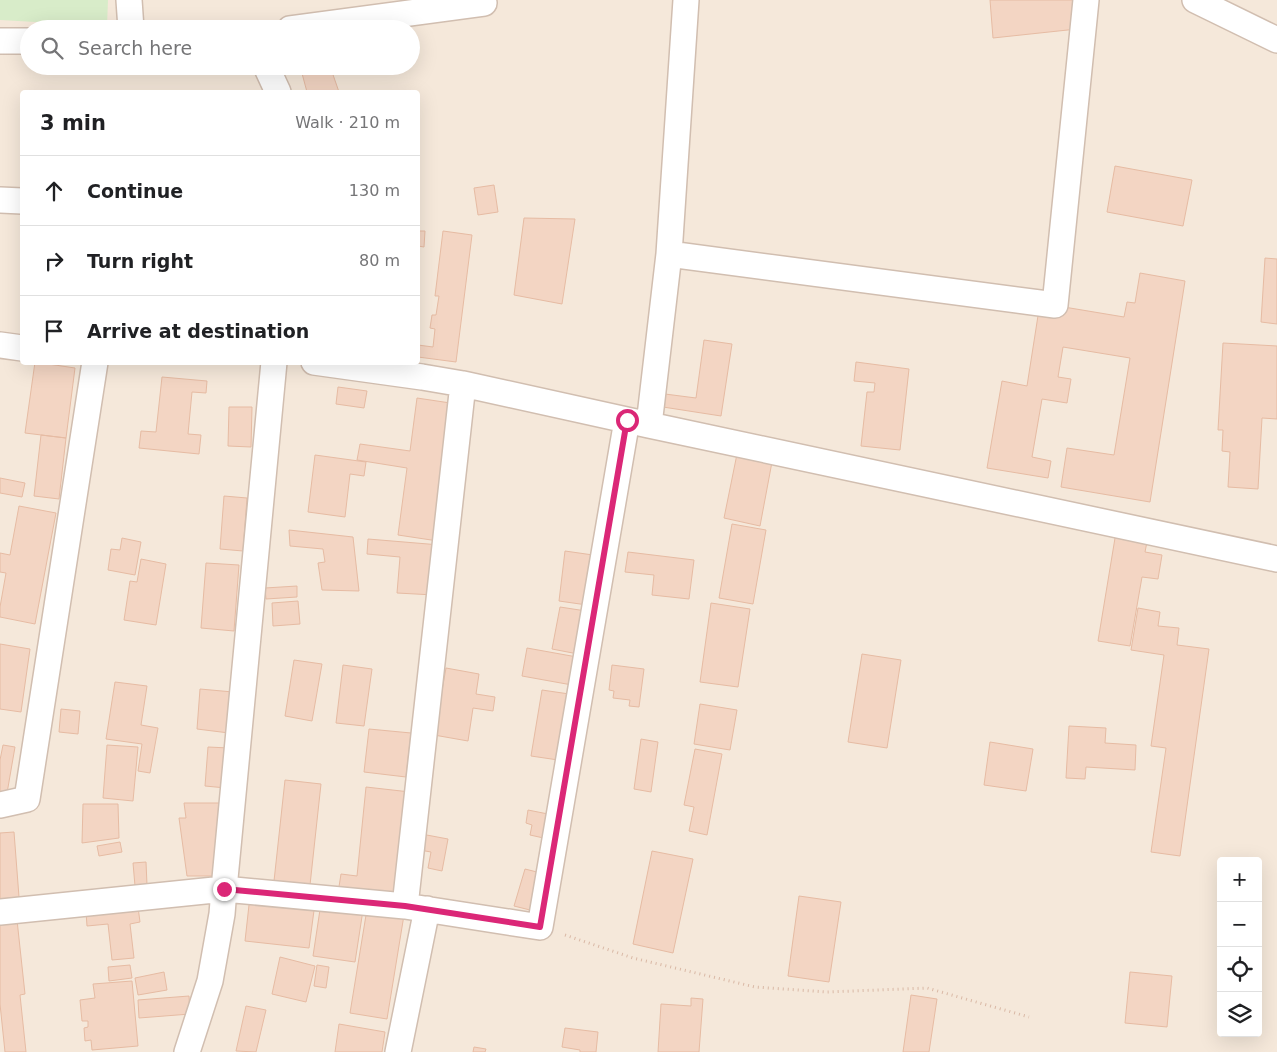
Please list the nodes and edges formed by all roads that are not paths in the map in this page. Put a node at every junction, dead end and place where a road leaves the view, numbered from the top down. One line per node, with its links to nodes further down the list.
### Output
1 (129, 0): 6 (street)
2 (686, 0): 15 (street)
3 (1086, 0): 15 (street)
4 (1195, 0): 8 (street)
5 (484, 3): 7 (street)
6 (130, 20)
7 (357, 20)
8 (1277, 40)
9 (0, 41): 10 (street)
10 (20, 41)
11 (270, 75): 12 (street)
12 (277, 90)
13 (0, 200): 14 (street)
14 (20, 201)
15 (669, 254): 22 (street)
16 (0, 345): 17 (street)
17 (20, 348)
18 (95, 365): 24 (street)
19 (274, 365): 25 (street)
20 (336, 365): 21 (street)
21 (463, 384): 22 (street); 26 (street)
22 (638, 423): 23 (street); 26 (street)
23 (1277, 558)
24 (0, 805)
25 (224, 889): 26 (street); 27 (street); 28 (street)
26 (416, 908): 29 (street)
27 (0, 912)
28 (187, 1052)
29 (398, 1052)

